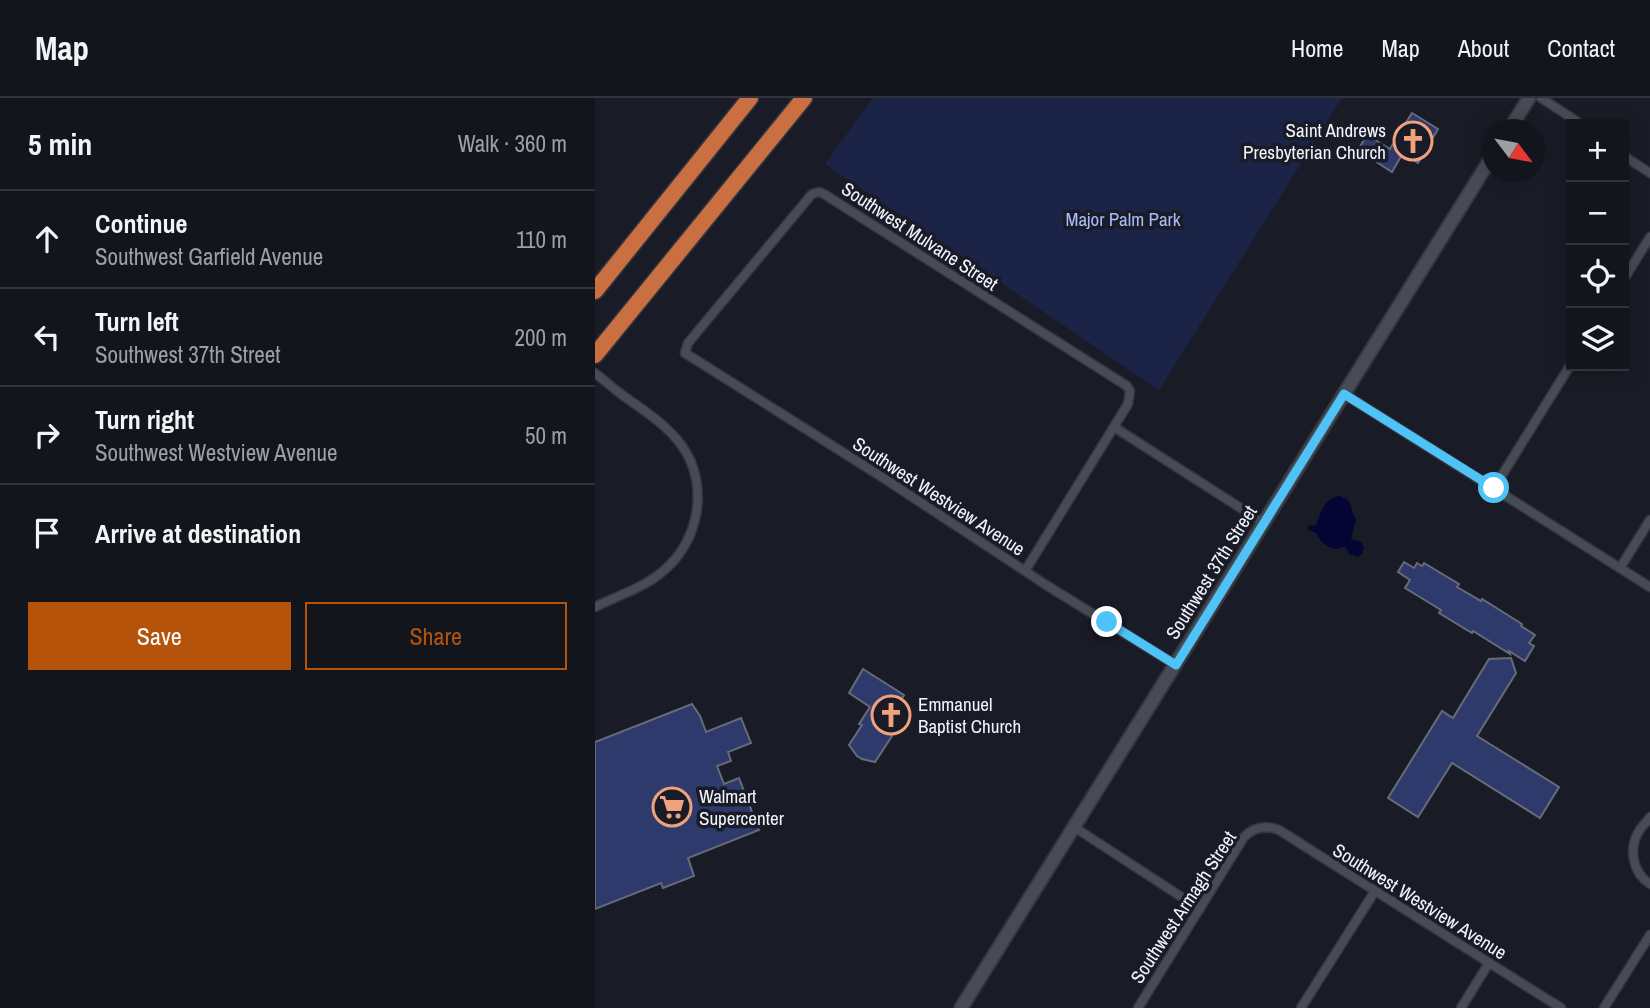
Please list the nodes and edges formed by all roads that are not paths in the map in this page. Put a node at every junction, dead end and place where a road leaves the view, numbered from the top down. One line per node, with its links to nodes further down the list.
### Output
1 (748, 98): 12 (highway)
2 (804, 98): 14 (highway)
3 (1529, 98): 5 (main road)
4 (1541, 98): 6 (street)
5 (1516, 119)
6 (1573, 119)
7 (1629, 159): 9 (street)
8 (1482, 173): 17 (main road, Southwest 37th Street)
9 (1650, 173)
10 (1650, 237): 11 (street)
11 (1629, 271)
12 (595, 291)
13 (685, 353): 18 (street, Southwest Mulvane Street); 23 (street, Southwest Westview Avenue)
14 (595, 355)
15 (1567, 371): 19 (street)
16 (595, 373): 25 (street)
17 (1344, 394): 19 (street); 21 (main road, Southwest 37th Street)
18 (1114, 428): 21 (street); 23 (street)
19 (1494, 488): 22 (street)
20 (1650, 520): 22 (street)
21 (1264, 523): 26 (main road, Southwest 37th Street)
22 (1620, 568): 24 (street)
23 (1025, 571): 26 (street, Southwest Westview Avenue)
24 (1650, 587)
25 (595, 607)
26 (1176, 665): 28 (main road, Southwest 37th Street)
27 (1650, 817): 30 (street)
28 (1074, 827): 32 (street); 35 (main road, Southwest 37th Street)
29 (1260, 827): 31 (street, Southwest Westview Avenue); 32 (street, Southwest Armagh Street)
30 (1650, 884)
31 (1375, 891): 34 (street, Southwest Westview Avenue); 37 (street)
32 (1200, 909): 36 (street, Southwest Armagh Street)
33 (1650, 934): 40 (street)
34 (1489, 963): 38 (street); 39 (street, Southwest Westview Avenue)
35 (961, 1008)
36 (1137, 1008)
37 (1301, 1008)
38 (1461, 1008)
39 (1561, 1008)
40 (1604, 1008)

